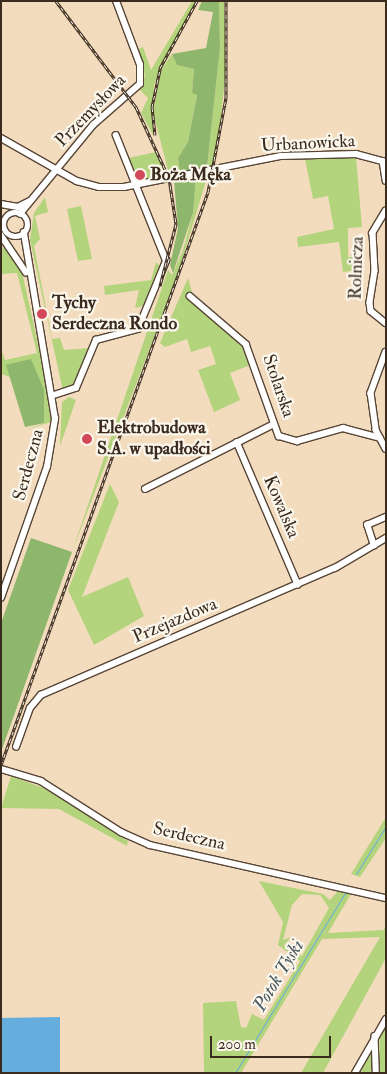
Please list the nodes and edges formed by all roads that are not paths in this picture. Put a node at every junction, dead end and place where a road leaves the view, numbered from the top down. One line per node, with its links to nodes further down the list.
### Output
1 (116, 1): 5 (street, Przemysłowa)
2 (116, 136): 7 (street)
3 (1, 138): 5 (street, Urbanowicka)
4 (384, 161): 6 (street); 7 (street, Urbanowicka)
5 (56, 170): 7 (street, Urbanowicka); 8 (street, Przemysłowa)
6 (386, 181)
7 (137, 184): 24 (street)
8 (36, 197): 9 (street); 10 (street, Przemysłowa)
9 (1, 205): 12 (street)
10 (31, 205): 13 (street, Przemysłowa); 14 (street, Przemysłowa)
11 (386, 211): 22 (street, Rolnicza)
12 (12, 214): 13 (street); 15 (street)
13 (20, 214): 14 (street)
14 (26, 219): 16 (street)
15 (3, 223): 18 (street)
16 (24, 233): 18 (street); 19 (street)
17 (1, 235): 20 (street)
18 (16, 237): 19 (street)
19 (25, 255): 20 (street)
20 (32, 287): 24 (street, Serdeczna)
21 (190, 296): 25 (street, Stolarska)
22 (386, 323)
23 (386, 352): 26 (street)
24 (54, 395): 34 (street, Serdeczna)
25 (274, 424): 26 (street, Stolarska); 27 (street)
26 (380, 438): 28 (street)
27 (237, 442): 29 (street); 33 (street, Kowalska)
28 (386, 449)
29 (145, 489)
30 (386, 517): 32 (street)
31 (386, 538): 32 (street, Przejazdowa)
32 (374, 546): 33 (street, Przejazdowa)
33 (298, 584): 35 (street, Przejazdowa)
34 (1, 598)
35 (16, 747)
36 (1, 769): 37 (street, Serdeczna)
37 (386, 898)
38 (386, 1019): 39 (street)
39 (375, 1036): 40 (street); 41 (street)
40 (355, 1073)
41 (376, 1073)

